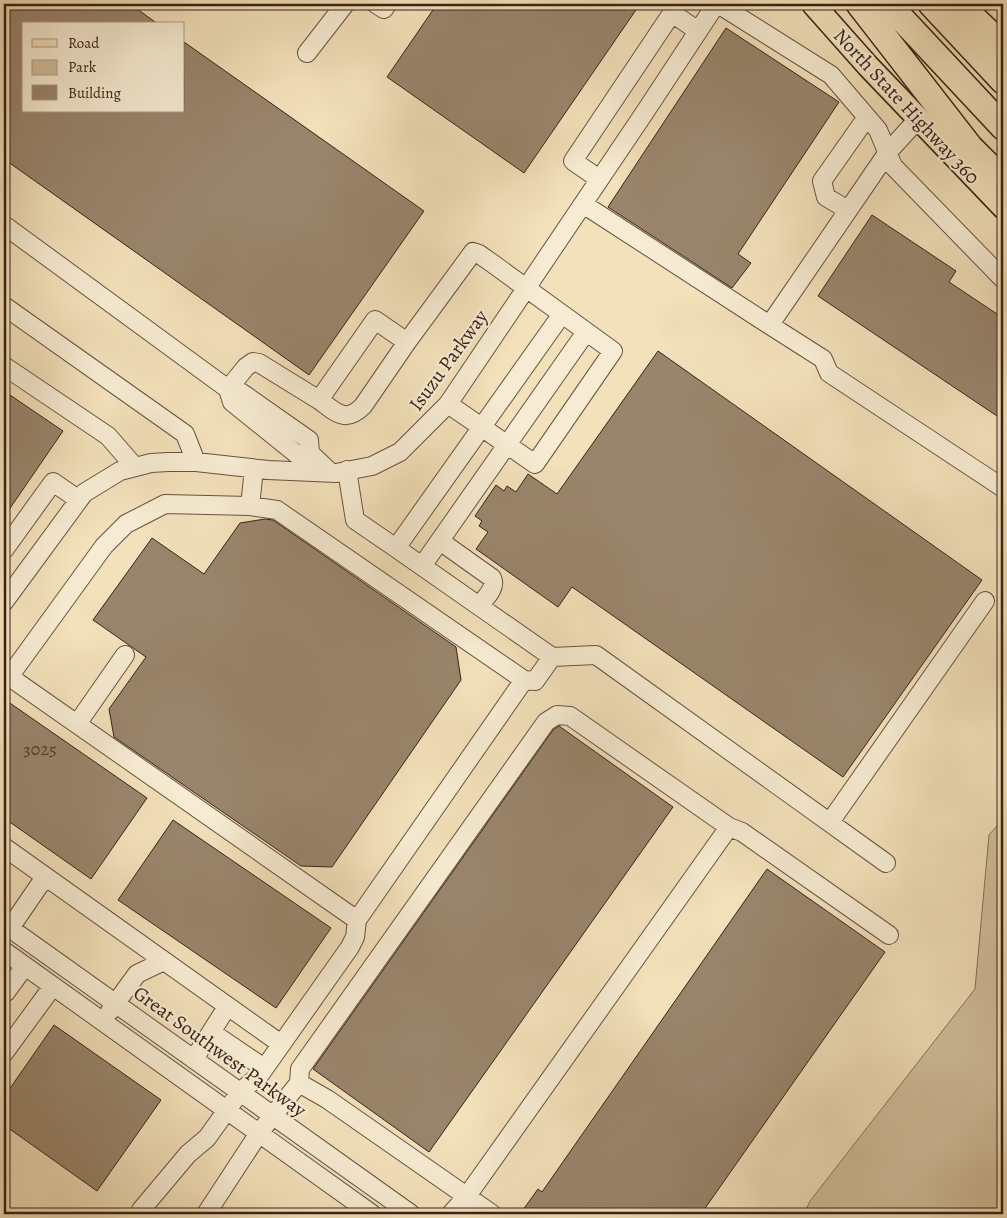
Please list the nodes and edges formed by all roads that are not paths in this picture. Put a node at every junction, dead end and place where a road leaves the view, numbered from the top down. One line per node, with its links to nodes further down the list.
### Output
1 (345, 4): 12 (street)
2 (376, 4): 3 (street)
3 (387, 4)
4 (717, 4): 10 (street, Isuzu Parkway); 14 (street)
5 (813, 4): 15 (main road, North State Highway 360)
6 (859, 4): 19 (highway)
7 (888, 4): 16 (highway)
8 (931, 4): 13 (highway)
9 (959, 4): 11 (highway)
10 (698, 30): 18 (street, Isuzu Parkway); 18 (street)
11 (1003, 46)
12 (307, 53)
13 (1003, 81)
14 (867, 117): 17 (street); 22 (street)
15 (918, 119): 17 (street); 21 (main road, North State Highway 360)
16 (1003, 127)
17 (888, 152): 22 (street); 24 (street)
18 (599, 180): 20 (street, Isuzu Parkway)
19 (1003, 180)
20 (583, 204): 25 (street, Isuzu Parkway); 28 (street)
21 (1003, 207)
22 (848, 210): 28 (street)
23 (4, 225): 32 (street)
24 (1003, 278)
25 (526, 289): 27 (street); 30 (street); 34 (street, Isuzu Parkway)
26 (4, 306): 37 (street)
27 (562, 314): 29 (street); 35 (street)
28 (768, 324): 41 (street)
29 (586, 332): 36 (street); 36 (street)
30 (407, 342): 33 (street); 33 (street)
31 (4, 366): 38 (street)
32 (228, 389): 33 (street); 40 (street)
33 (319, 400)
34 (448, 404): 35 (street); 40 (street, Isuzu Parkway)
35 (481, 427): 36 (street); 45 (street)
36 (507, 445): 44 (street)
37 (196, 462): 38 (street, Isuzu Parkway); 39 (street, Isuzu Parkway)
38 (135, 467): 42 (street, Isuzu Parkway)
39 (254, 469): 40 (street, Isuzu Parkway); 43 (street)
40 (339, 471): 45 (street)
41 (1003, 488)
42 (80, 500): 46 (street); 48 (street, Isuzu Parkway)
43 (250, 506): 53 (street); 54 (street)
44 (440, 541): 47 (street); 50 (street)
45 (396, 548): 47 (street)
46 (4, 550)
47 (422, 566): 50 (street)
48 (6, 592)
49 (985, 601): 56 (street)
50 (480, 606): 52 (street)
51 (125, 655): 55 (street)
52 (552, 657): 54 (street); 56 (street)
53 (6, 675): 55 (street)
54 (524, 680): 61 (street)
55 (77, 724): 61 (street)
56 (830, 822): 59 (street)
57 (729, 827): 63 (street); 77 (street); 82 (street)
58 (4, 847): 60 (street)
59 (886, 862)
60 (45, 877): 62 (street); 65 (street)
61 (357, 920): 73 (street)
62 (7, 926): 69 (street, Great Southwest Parkway)
63 (888, 934)
64 (4, 951): 66 (street)
65 (164, 961): 69 (street); 70 (street)
66 (24, 966): 67 (street); 68 (street)
67 (53, 986): 71 (street); 74 (street)
68 (4, 992)
69 (116, 1003): 71 (street); 75 (street, Great Southwest Parkway)
70 (227, 1007): 72 (street); 73 (street)
71 (103, 1022): 79 (street)
72 (211, 1032): 75 (street); 76 (street)
73 (281, 1044): 76 (street)
74 (4, 1053)
75 (194, 1059): 78 (street, Great Southwest Parkway)
76 (264, 1068): 78 (street)
77 (299, 1083): 80 (street); 82 (street)
78 (240, 1092): 79 (street); 80 (street, Great Southwest Parkway)
79 (226, 1110): 81 (street); 83 (street)
80 (272, 1115): 81 (street); 86 (street, Great Southwest Parkway)
81 (258, 1133): 84 (street); 85 (street)
82 (467, 1196): 87 (street); 88 (street)
83 (141, 1210)
84 (206, 1214)
85 (372, 1214)
86 (411, 1214)
87 (451, 1214)
88 (492, 1214)

